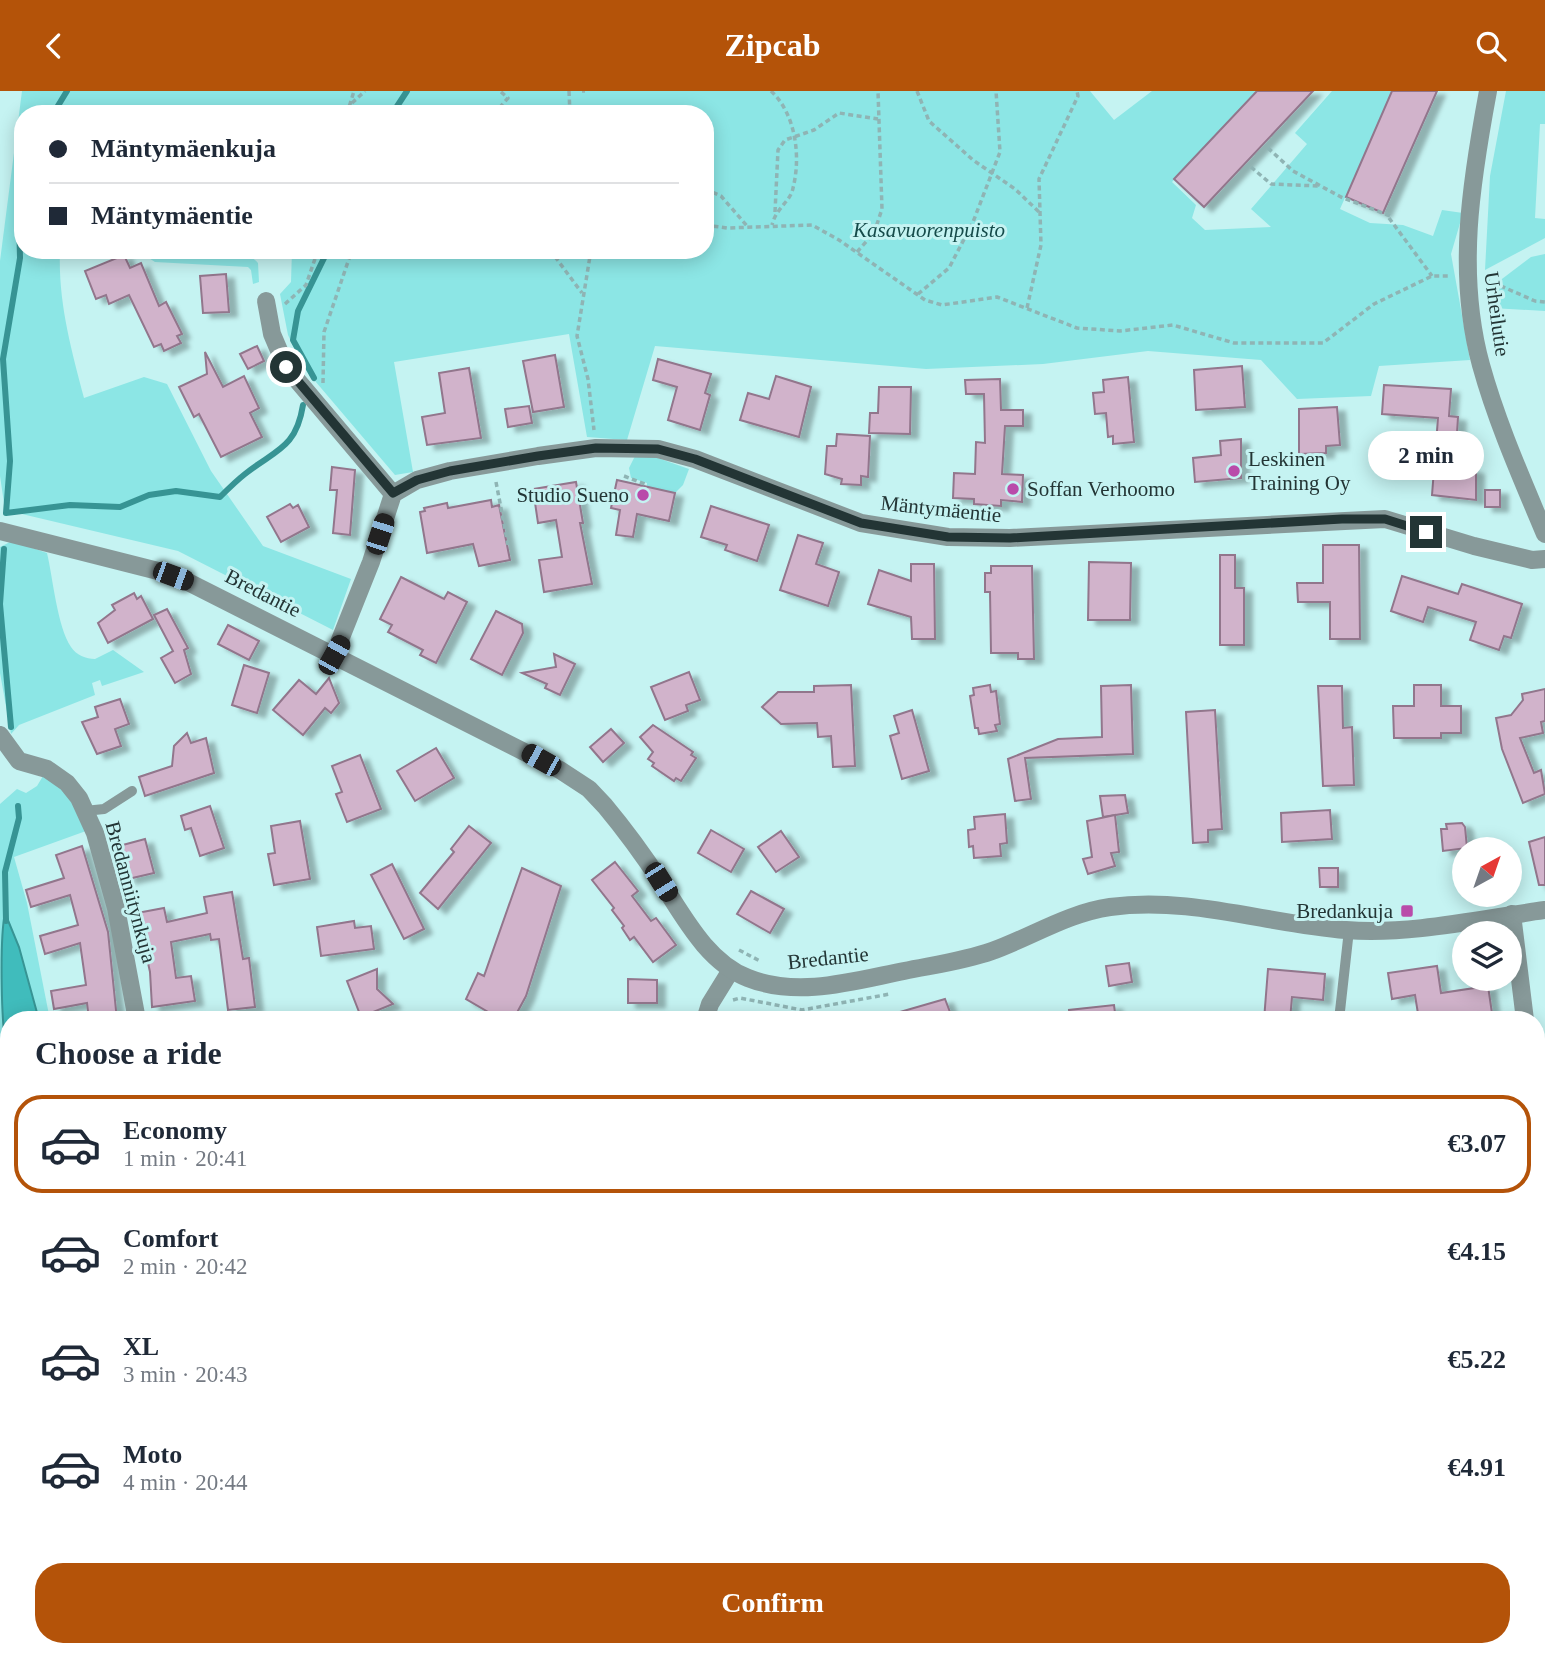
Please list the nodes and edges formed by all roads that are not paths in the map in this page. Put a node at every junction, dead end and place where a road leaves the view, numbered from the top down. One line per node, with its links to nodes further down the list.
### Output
1 (1489, 91): 5 (street, Urheilutie)
2 (267, 310): 3 (street)
3 (393, 493): 6 (street, Mäntymäentie); 7 (street)
4 (0, 531): 7 (street, Bredantie)
5 (1545, 534)
6 (1545, 559)
7 (334, 655): 14 (street, Bredantie)
8 (0, 735): 10 (street, Bredanniitynkuja)
9 (132, 791): 10 (lane)
10 (85, 811): 15 (street, Bredanniitynkuja)
11 (1545, 910): 12 (street, Bredantie)
12 (1512, 914): 13 (street, Bredantie); 18 (street)
13 (1349, 930): 14 (street, Bredantie); 17 (lane)
14 (732, 970): 16 (street)
15 (135, 1011)
16 (709, 1011)
17 (1340, 1011)
18 (1524, 1011)

